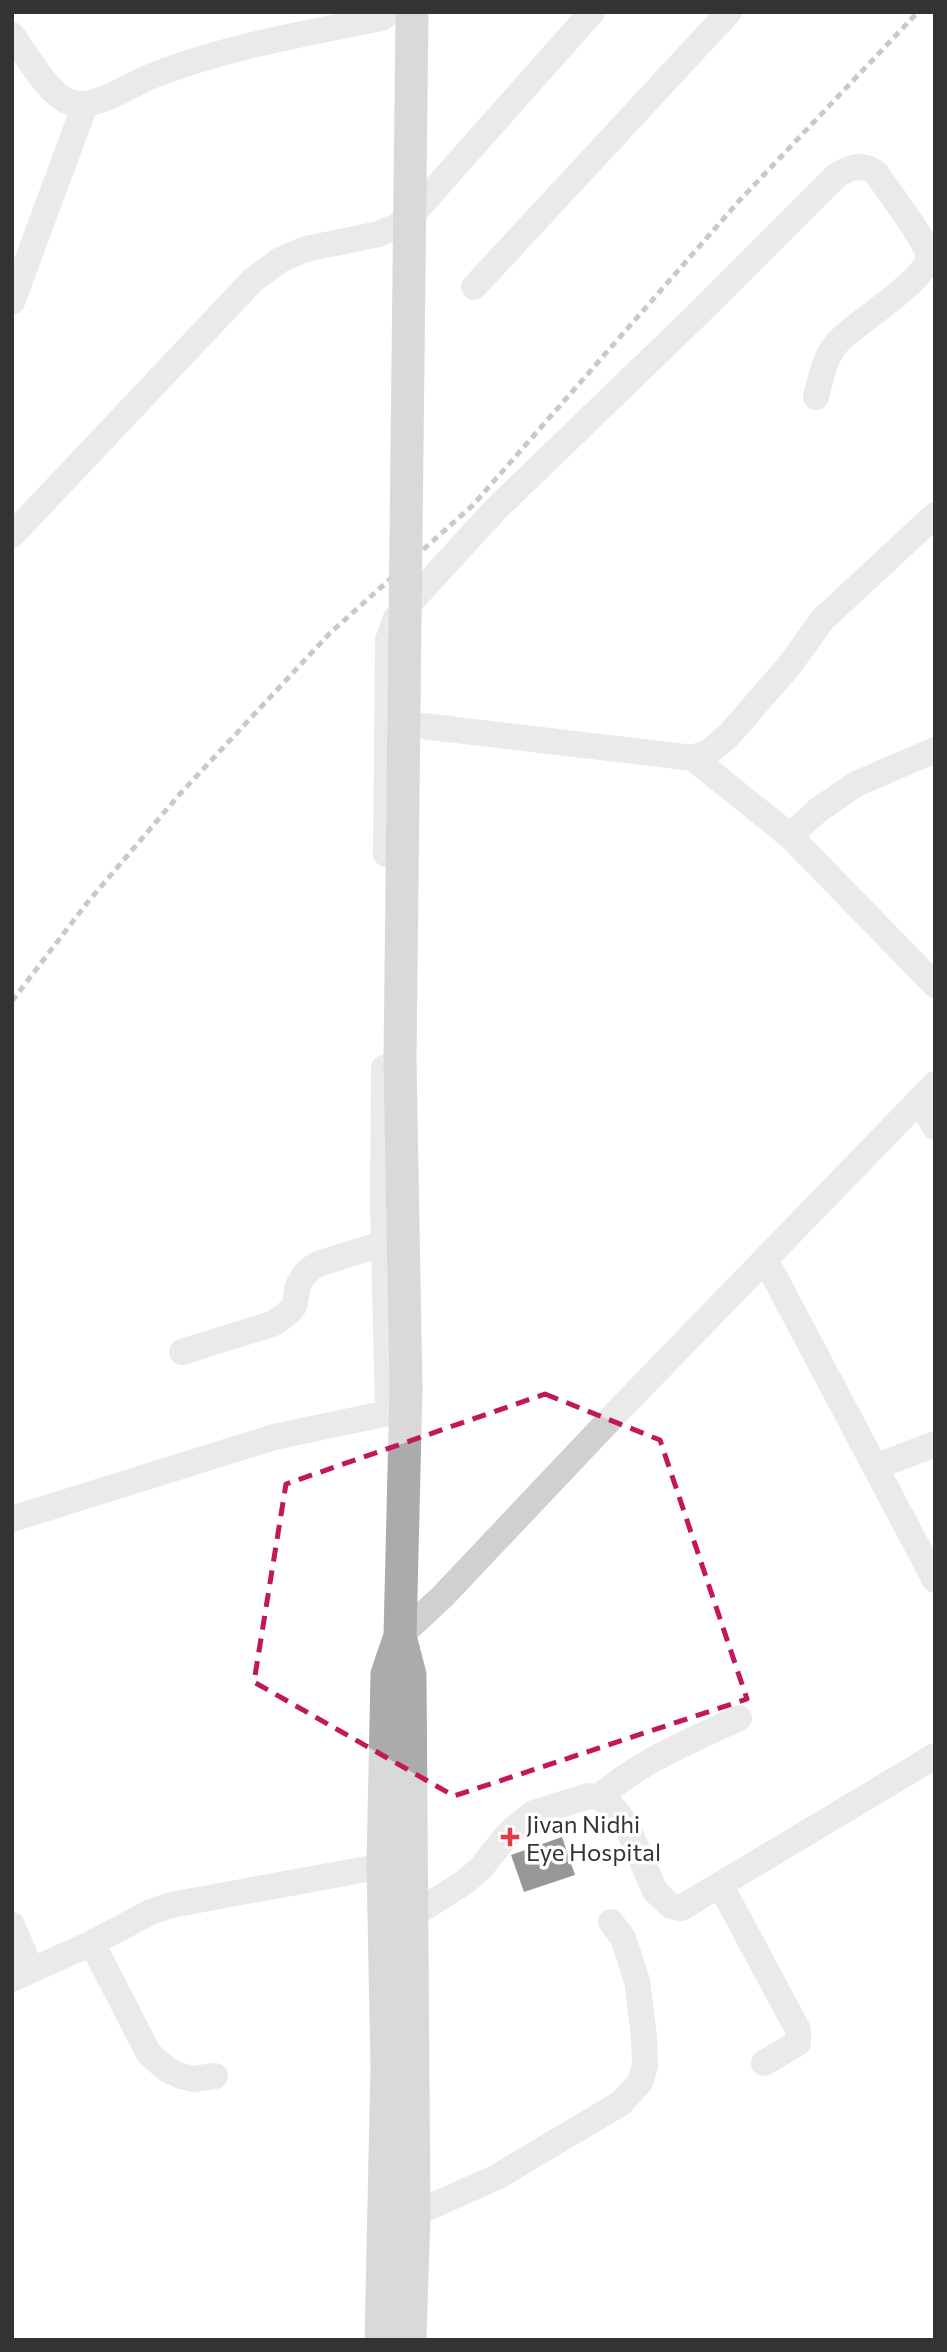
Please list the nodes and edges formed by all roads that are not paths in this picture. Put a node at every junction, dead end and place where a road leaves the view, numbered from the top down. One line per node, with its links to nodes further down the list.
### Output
1 (389, 12): 7 (street)
2 (412, 12): 24 (main road, bridge)
3 (428, 12): 8 (street)
4 (592, 12): 8 (street)
5 (729, 12): 9 (street)
6 (12, 35): 7 (street)
7 (85, 105): 10 (street)
8 (424, 204): 13 (street)
9 (474, 287)
10 (12, 302)
11 (816, 397): 14 (street)
12 (929, 529): 16 (street)
13 (12, 535)
14 (387, 719): 16 (street); 21 (street)
15 (935, 750): 17 (street)
16 (693, 758): 17 (street)
17 (790, 836): 18 (street)
18 (935, 985)
19 (927, 1092): 20 (street); 22 (street)
20 (935, 1127)
21 (385, 1243): 23 (street); 24 (street)
22 (765, 1259): 26 (street); 29 (street)
23 (182, 1352)
24 (400, 1406): 27 (street); 29 (main road)
25 (935, 1444): 26 (street)
26 (875, 1467): 28 (street)
27 (12, 1519)
28 (935, 1580)
29 (400, 1636): 33 (main road); 35 (main road)
30 (739, 1718): 32 (street)
31 (935, 1756): 34 (street)
32 (599, 1797): 34 (street); 35 (street)
33 (383, 1866): 38 (street); 43 (main road)
34 (721, 1886): 40 (street)
35 (411, 1916): 42 (main road)
36 (611, 1922): 42 (street)
37 (12, 1925): 39 (street)
38 (92, 1943): 39 (street); 41 (street)
39 (22, 1975)
40 (764, 2063)
41 (215, 2076)
42 (414, 2214): 44 (main road)
43 (381, 2340)
44 (410, 2340)

